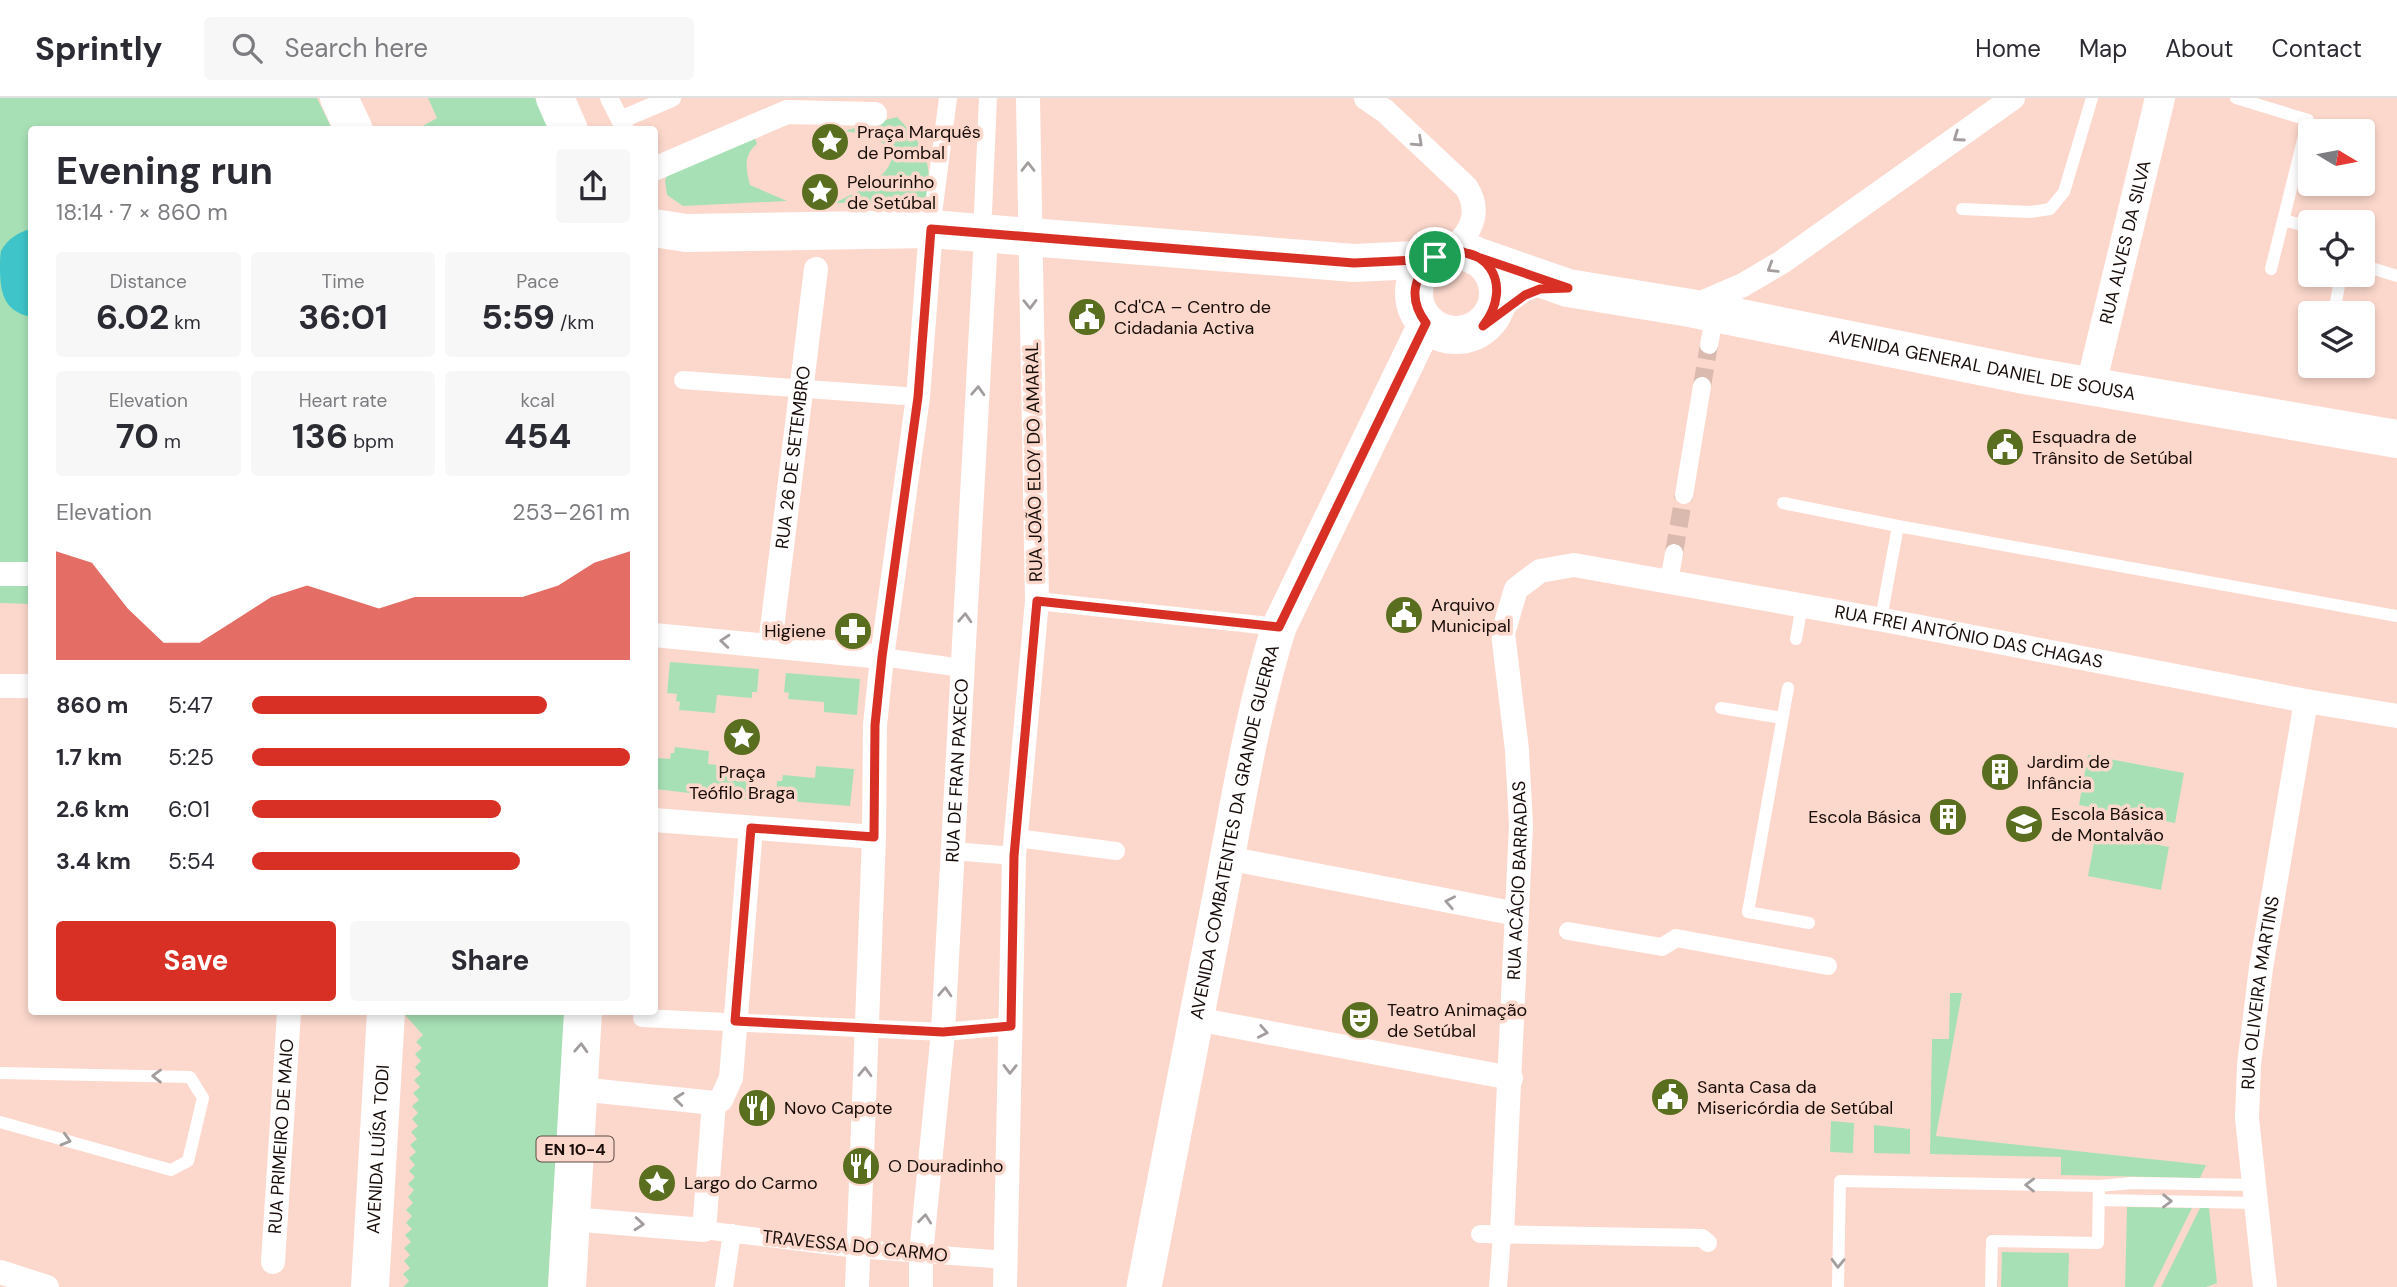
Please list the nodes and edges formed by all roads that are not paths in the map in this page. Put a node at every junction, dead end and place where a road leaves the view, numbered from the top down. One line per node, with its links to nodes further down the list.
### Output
1 (339, 98): 16 (main road)
2 (555, 98): 17 (main road)
3 (609, 98): 15 (street)
4 (672, 98): 15 (street)
5 (988, 98): 20 (street)
6 (1028, 98): 24 (street, RUA JOÃO ELOY DO AMARAL, one-way to 6)
7 (1366, 98): 27 (street, one-way to 27)
8 (2013, 98): 35 (street, one-way to 35)
9 (2092, 98): 19 (lane)
10 (2160, 98): 38 (street, RUA ALVES DA SILVA)
11 (2236, 98): 21 (lane)
12 (948, 102): 23 (street)
13 (785, 105): 14 (street); 18 (street)
14 (875, 114)
15 (622, 125)
16 (352, 126)
17 (567, 126)
18 (658, 167)
19 (1962, 209)
20 (983, 212)
21 (2283, 220): 22 (lane); 30 (lane)
22 (2298, 224)
23 (931, 229): 24 (main road); 25 (main road); 41 (street)
24 (1029, 235): 28 (main road); 51 (street, RUA JOÃO ELOY DO AMARAL, one-way to 51)
25 (665, 237)
26 (985, 255): 60 (street, RUA DE FRAN PAXECO, one-way to 26)
27 (1452, 255): 28 (main road); 33 (main road, AVENIDA GENERAL DANIEL DE SOUSA); 34 (main road); 36 (main road)
28 (1354, 263): 34 (main road)
29 (817, 269): 40 (street, RUA 26 DE SETEMBRO)
30 (2271, 269)
31 (2375, 269): 32 (lane)
32 (2397, 276)
33 (1568, 288): 35 (main road, AVENIDA GENERAL DANIEL DE SOUSA); 36 (main road, AVENIDA GENERAL DANIEL DE SOUSA)
34 (1423, 318): 36 (main road); 55 (main road, AVENIDA COMBATENTES DA GRANDE GUERRA)
35 (1705, 322): 38 (main road, AVENIDA GENERAL DANIEL DE SOUSA)
36 (1483, 326)
37 (683, 380): 40 (street)
38 (2091, 385): 42 (main road, AVENIDA GENERAL DANIEL DE SOUSA)
39 (1702, 386): 43 (street)
40 (802, 390): 41 (street); 58 (street, RUA 26 DE SETEMBRO)
41 (918, 397): 59 (street)
42 (2397, 439)
43 (1684, 495)
44 (1783, 503): 45 (lane)
45 (1898, 526): 53 (lane); 54 (lane)
46 (1674, 553): 50 (street)
47 (1540, 571): 50 (street, RUA FREI ANTÓNIO DAS CHAGAS); 75 (street, RUA ACÁCIO BARRADAS)
48 (0, 574): 49 (street)
49 (28, 574)
50 (1669, 582): 52 (street, RUA FREI ANTÓNIO DAS CHAGAS)
51 (1037, 601): 55 (street); 71 (street, RUA JOÃO ELOY DO AMARAL)
52 (1802, 605): 54 (street, RUA FREI ANTÓNIO DAS CHAGAS); 57 (lane)
53 (2397, 615)
54 (1881, 619): 64 (street, RUA FREI ANTÓNIO DAS CHAGAS)
55 (1279, 627): 74 (main road, AVENIDA COMBATENTES DA GRANDE GUERRA)
56 (658, 635): 58 (street, one-way to 56)
57 (1796, 639)
58 (770, 645): 59 (street)
59 (882, 657): 60 (street); 70 (street)
60 (962, 668): 72 (street, RUA DE FRAN PAXECO)
61 (0, 686): 62 (street)
62 (28, 686)
63 (1788, 688): 67 (lane)
64 (2306, 701): 66 (street, RUA FREI ANTÓNIO DAS CHAGAS); 94 (street, RUA OLIVEIRA MARTINS)
65 (1721, 708): 67 (lane)
66 (2397, 716)
67 (1782, 718): 76 (lane)
68 (658, 820): 69 (street)
69 (751, 828): 70 (street); 84 (street)
70 (874, 837): 86 (street)
71 (1015, 847): 72 (street); 73 (street); 85 (street, RUA JOÃO ELOY DO AMARAL)
72 (953, 850): 87 (street, RUA DE FRAN PAXECO, one-way to 72)
73 (1116, 851)
74 (1227, 858): 75 (street, one-way to 74); 83 (main road, AVENIDA COMBATENTES DA GRANDE GUERRA)
75 (1517, 914): 89 (street, RUA ACÁCIO BARRADAS)
76 (1808, 923)
77 (1568, 931): 78 (street)
78 (1828, 966)
79 (289, 1015): 104 (street, RUA PRIMEIRO DE MAIO)
80 (386, 1015): 108 (main road, AVENIDA LUÍSA TODI)
81 (583, 1015): 90 (main road, EN 10-4, one-way to 81)
82 (642, 1018): 84 (street)
83 (1196, 1019): 89 (street, one-way to 89); 114 (main road, AVENIDA COMBATENTES DA GRANDE GUERRA)
84 (735, 1021): 86 (street); 91 (street)
85 (1011, 1026): 87 (street); 103 (street, RUA JOÃO ELOY DO AMARAL, one-way to 103)
86 (866, 1029): 87 (street); 101 (street, one-way to 86)
87 (943, 1032): 102 (street, RUA DE FRAN PAXECO, one-way to 87)
88 (0, 1073): 92 (lane, one-way to 88)
89 (1511, 1079): 99 (street, RUA ACÁCIO BARRADAS)
90 (579, 1089): 91 (street, one-way to 90); 96 (main road, EN 10-4)
91 (714, 1103): 97 (street)
92 (0, 1122)
93 (2099, 1186): 94 (lane); 95 (lane); 116 (lane, one-way to 116)
94 (2255, 1194): 95 (lane, one-way to 94); 106 (street, RUA OLIVEIRA MARTINS)
95 (2099, 1200): 117 (lane)
96 (571, 1219): 97 (street, one-way to 97); 109 (main road, EN 10-4)
97 (704, 1230): 98 (street, TRAVESSA DO CARMO)
98 (732, 1233): 101 (street, TRAVESSA DO CARMO); 110 (street)
99 (1491, 1235): 100 (street); 115 (street, RUA ACÁCIO BARRADAS)
100 (1708, 1243)
101 (857, 1249): 102 (street, TRAVESSA DO CARMO); 111 (street)
102 (921, 1254): 103 (street, TRAVESSA DO CARMO); 112 (street, RUA DE FRAN PAXECO)
103 (1007, 1260): 113 (street, RUA JOÃO ELOY DO AMARAL)
104 (273, 1262)
105 (0, 1272): 107 (street)
106 (2261, 1286)
107 (47, 1287)
108 (370, 1287)
109 (567, 1287)
110 (724, 1287)
111 (857, 1287)
112 (921, 1287)
113 (1005, 1287)
114 (1144, 1287)
115 (1498, 1287)
116 (1838, 1287)
117 (1992, 1287)

